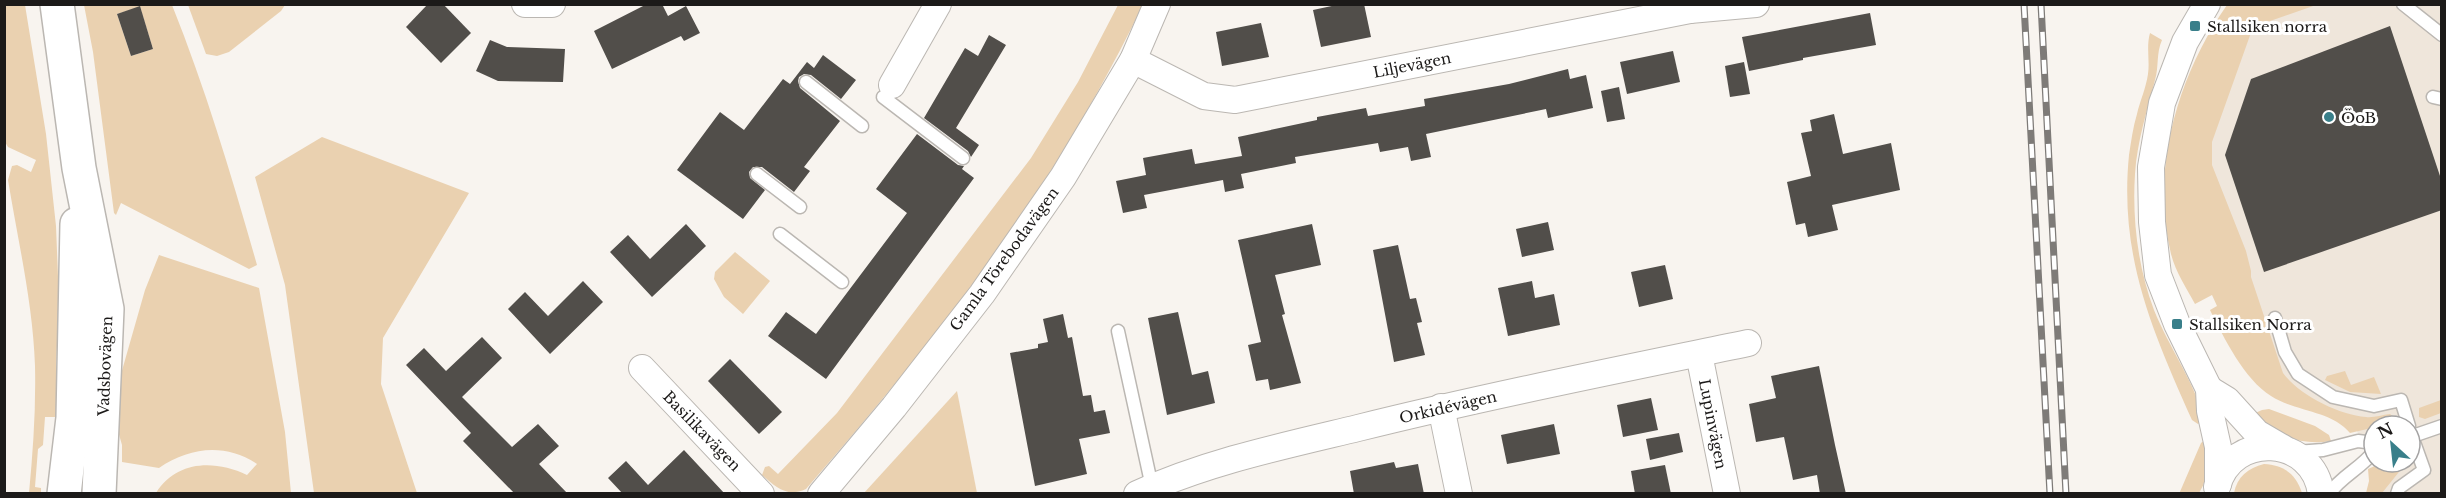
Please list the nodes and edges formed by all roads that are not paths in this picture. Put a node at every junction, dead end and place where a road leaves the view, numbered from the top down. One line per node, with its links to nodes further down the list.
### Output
1 (57, 4): 16 (main road, Vadsbovägen)
2 (525, 4): 3 (street)
3 (552, 4)
4 (938, 4): 13 (street)
5 (1157, 4): 11 (street, Gamla Törebodavägen)
6 (1756, 4): 9 (street, Liljevägen)
7 (2207, 4): 26 (street)
8 (2403, 4): 10 (lane)
9 (1693, 8): 11 (street, Liljevägen)
10 (2442, 35)
11 (1133, 60): 40 (street, Gamla Törebodavägen)
12 (806, 82): 14 (lane)
13 (888, 91): 15 (lane)
14 (861, 126)
15 (963, 158)
16 (80, 168): 37 (main road, Vadsbovägen); 38 (main road, Vadsbovägen)
17 (757, 174): 18 (lane)
18 (800, 207)
19 (780, 234): 20 (lane)
20 (842, 282)
21 (2275, 318): 28 (lane)
22 (1118, 331): 35 (lane, Orkidévägen)
23 (1748, 344): 24 (street, Orkidévägen)
24 (1699, 354): 27 (street, Orkidévägen); 42 (street, Lupinvägen)
25 (642, 368): 39 (street, Basilikavägen)
26 (2209, 389): 32 (street); 36 (street)
27 (1441, 407): 35 (street, Orkidévägen); 41 (street)
28 (2405, 414)
29 (2442, 426): 30 (lane)
30 (2422, 430)
31 (2362, 442): 32 (lane)
32 (2288, 450): 36 (street); 43 (street)
33 (2362, 465): 44 (lane)
34 (2418, 474): 45 (lane)
35 (1158, 489)
36 (2217, 489)
37 (64, 494)
38 (99, 494)
39 (761, 494)
40 (821, 494)
41 (1459, 494)
42 (1727, 494)
43 (2321, 494)
44 (2330, 494)
45 (2397, 494)

